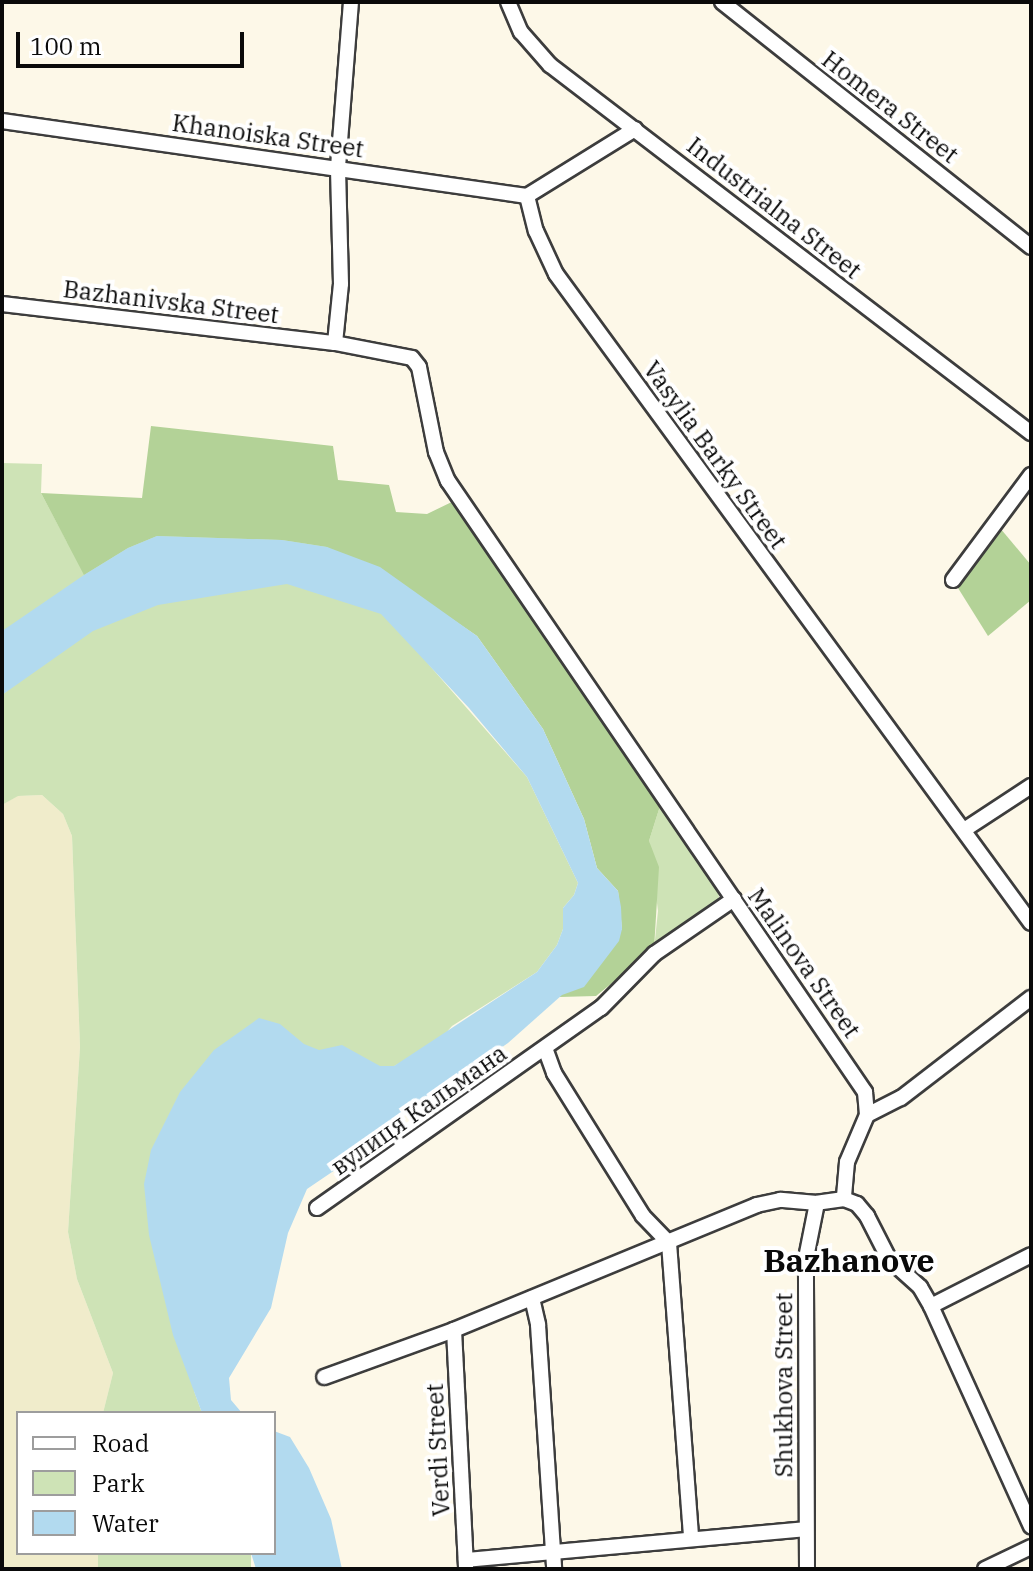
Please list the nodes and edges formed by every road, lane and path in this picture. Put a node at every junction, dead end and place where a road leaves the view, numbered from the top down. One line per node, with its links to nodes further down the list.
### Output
1 (351, 2): 6 (street)
2 (508, 2): 5 (street, Industrialna Street)
3 (722, 2): 8 (street, Homera Street)
4 (2, 121): 6 (street, Khanoiska Street)
5 (635, 129): 7 (street); 11 (street, Industrialna Street)
6 (338, 167): 7 (street, Khanoiska Street); 10 (street)
7 (527, 196): 15 (street, Vasylia Barky Street)
8 (1031, 247)
9 (2, 304): 10 (street, Bazhanivska Street)
10 (335, 343): 16 (street, Malinova Street)
11 (1031, 433)
12 (1031, 475): 13 (street)
13 (953, 580)
14 (1031, 786): 15 (street)
15 (964, 830): 17 (street, Vasylia Barky Street)
16 (734, 899): 20 (street, вулиця Кальмана); 21 (street, Malinova Street)
17 (1031, 923)
18 (1026, 1002): 19 (street); 21 (street)
19 (1031, 1019)
20 (545, 1048): 24 (street, вулиця Кальмана); 25 (street, вулиця Кальмана)
21 (867, 1115): 22 (street)
22 (844, 1199): 23 (street); 28 (street)
23 (817, 1203): 25 (street); 32 (street, Shukhova Street)
24 (317, 1208)
25 (669, 1243): 27 (street); 33 (street)
26 (1031, 1255): 28 (street)
27 (532, 1298): 29 (street); 35 (street)
28 (931, 1306): 31 (street)
29 (454, 1330): 30 (street); 36 (street, Verdi Street)
30 (324, 1377)
31 (1031, 1526)
32 (806, 1529): 33 (street); 38 (street, Shukhova Street)
33 (691, 1538): 35 (street)
34 (1031, 1547): 39 (street)
35 (553, 1551): 36 (street); 37 (street)
36 (466, 1564)
37 (554, 1569)
38 (807, 1569)
39 (985, 1569)

